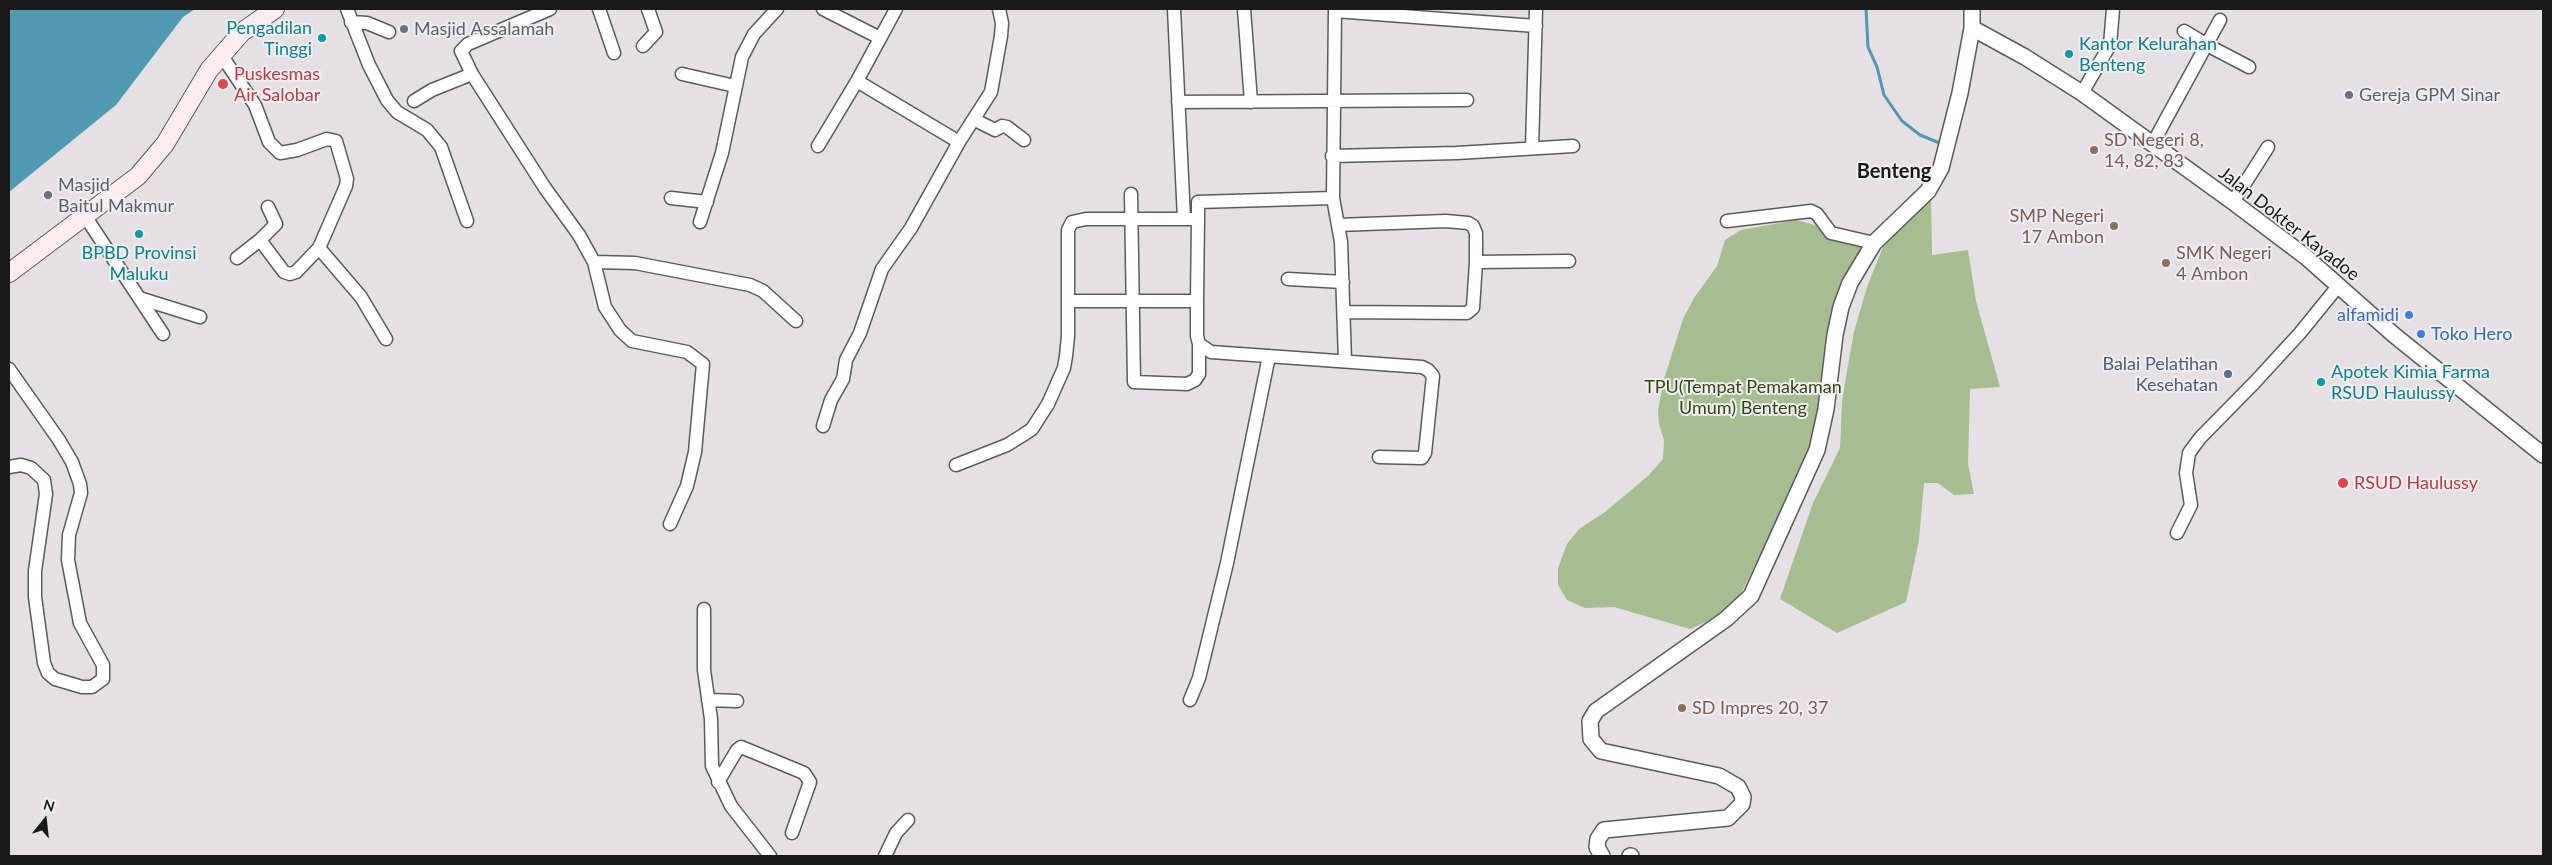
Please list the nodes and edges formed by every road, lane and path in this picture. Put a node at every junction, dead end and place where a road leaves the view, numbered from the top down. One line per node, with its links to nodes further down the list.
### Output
1 (275, 9): 27 (main road)
2 (347, 9): 18 (street)
3 (550, 9): 29 (street)
4 (600, 9): 26 (street)
5 (648, 9): 25 (street)
6 (777, 9): 32 (street)
7 (823, 9): 23 (street)
8 (896, 9): 23 (street)
9 (999, 9): 39 (street)
10 (1174, 9): 37 (street)
11 (1244, 9): 38 (street)
12 (1536, 9): 19 (street)
13 (1972, 9): 20 (street)
14 (2113, 9): 33 (street)
15 (1335, 10): 16 (street); 36 (street)
16 (1447, 15): 19 (street)
17 (2220, 20): 24 (street)
18 (351, 22): 22 (street); 61 (street)
19 (1536, 26): 46 (street)
20 (1972, 28): 33 (street, Jalan Dokter Kayadoe); 65 (street)
21 (2184, 31): 24 (street)
22 (389, 32)
23 (880, 38): 31 (street)
24 (2207, 45): 28 (street); 42 (street)
25 (643, 46)
26 (614, 53)
27 (222, 56): 56 (main road); 66 (street)
28 (2249, 67)
29 (472, 74): 34 (street); 69 (street)
30 (682, 74): 32 (street)
31 (857, 81): 41 (street); 43 (street)
32 (735, 86): 51 (street)
33 (2082, 93): 42 (street, Jalan Dokter Kayadoe)
34 (414, 100)
35 (1467, 100): 36 (street)
36 (1334, 101): 38 (street); 47 (street)
37 (1178, 102): 38 (street); 52 (street)
38 (1251, 102)
39 (974, 120): 40 (street); 41 (street)
40 (1024, 140)
41 (959, 142): 88 (street)
42 (2153, 143): 54 (street, Jalan Dokter Kayadoe)
43 (818, 146)
44 (1573, 146): 46 (street)
45 (2268, 147): 54 (street)
46 (1532, 148): 47 (street)
47 (1332, 156): 50 (street)
48 (1131, 194): 57 (street)
49 (671, 198): 51 (street)
50 (1333, 198): 53 (street); 63 (street)
51 (707, 202): 62 (street)
52 (1183, 202): 53 (street); 58 (street)
53 (1198, 202): 59 (street)
54 (2233, 202): 74 (street, Jalan Dokter Kayadoe)
55 (268, 206): 64 (street)
56 (85, 216): 71 (main road); 75 (street)
57 (1132, 219): 58 (street); 76 (street); 77 (street)
58 (1184, 219): 59 (street)
59 (1198, 219): 78 (street)
60 (1727, 221): 65 (street)
61 (468, 222)
62 (700, 222)
63 (1338, 224): 70 (street); 73 (street)
64 (260, 240): 66 (street); 67 (street)
65 (1874, 244): 104 (street)
66 (320, 248): 83 (street)
67 (237, 258)
68 (1569, 261): 70 (street)
69 (594, 262): 81 (street); 93 (street)
70 (1476, 262): 79 (street)
71 (9, 273)
72 (1288, 279): 73 (street)
73 (1343, 282): 79 (street)
74 (2339, 286): 89 (street, Jalan Dokter Kayadoe); 94 (street)
75 (139, 298): 80 (street); 82 (street)
76 (1068, 301): 77 (street); 91 (street)
77 (1132, 301): 78 (street); 84 (street)
78 (1197, 301): 84 (street)
79 (1344, 312): 86 (street)
80 (200, 317)
81 (796, 320)
82 (163, 334)
83 (386, 340)
84 (1199, 344): 85 (street)
85 (1269, 356): 86 (street); 97 (street)
86 (1345, 361): 90 (street)
87 (9, 369): 92 (street)
88 (823, 426)
89 (2543, 455)
90 (1379, 457)
91 (956, 465)
92 (9, 467)
93 (670, 524)
94 (2177, 533)
95 (704, 609): 96 (street)
96 (708, 700): 98 (street); 99 (street)
97 (1190, 700)
98 (736, 701)
99 (718, 782): 101 (street); 102 (street)
100 (908, 820): 103 (street)
101 (792, 833)
102 (770, 856)
103 (885, 856)
104 (1602, 856)

